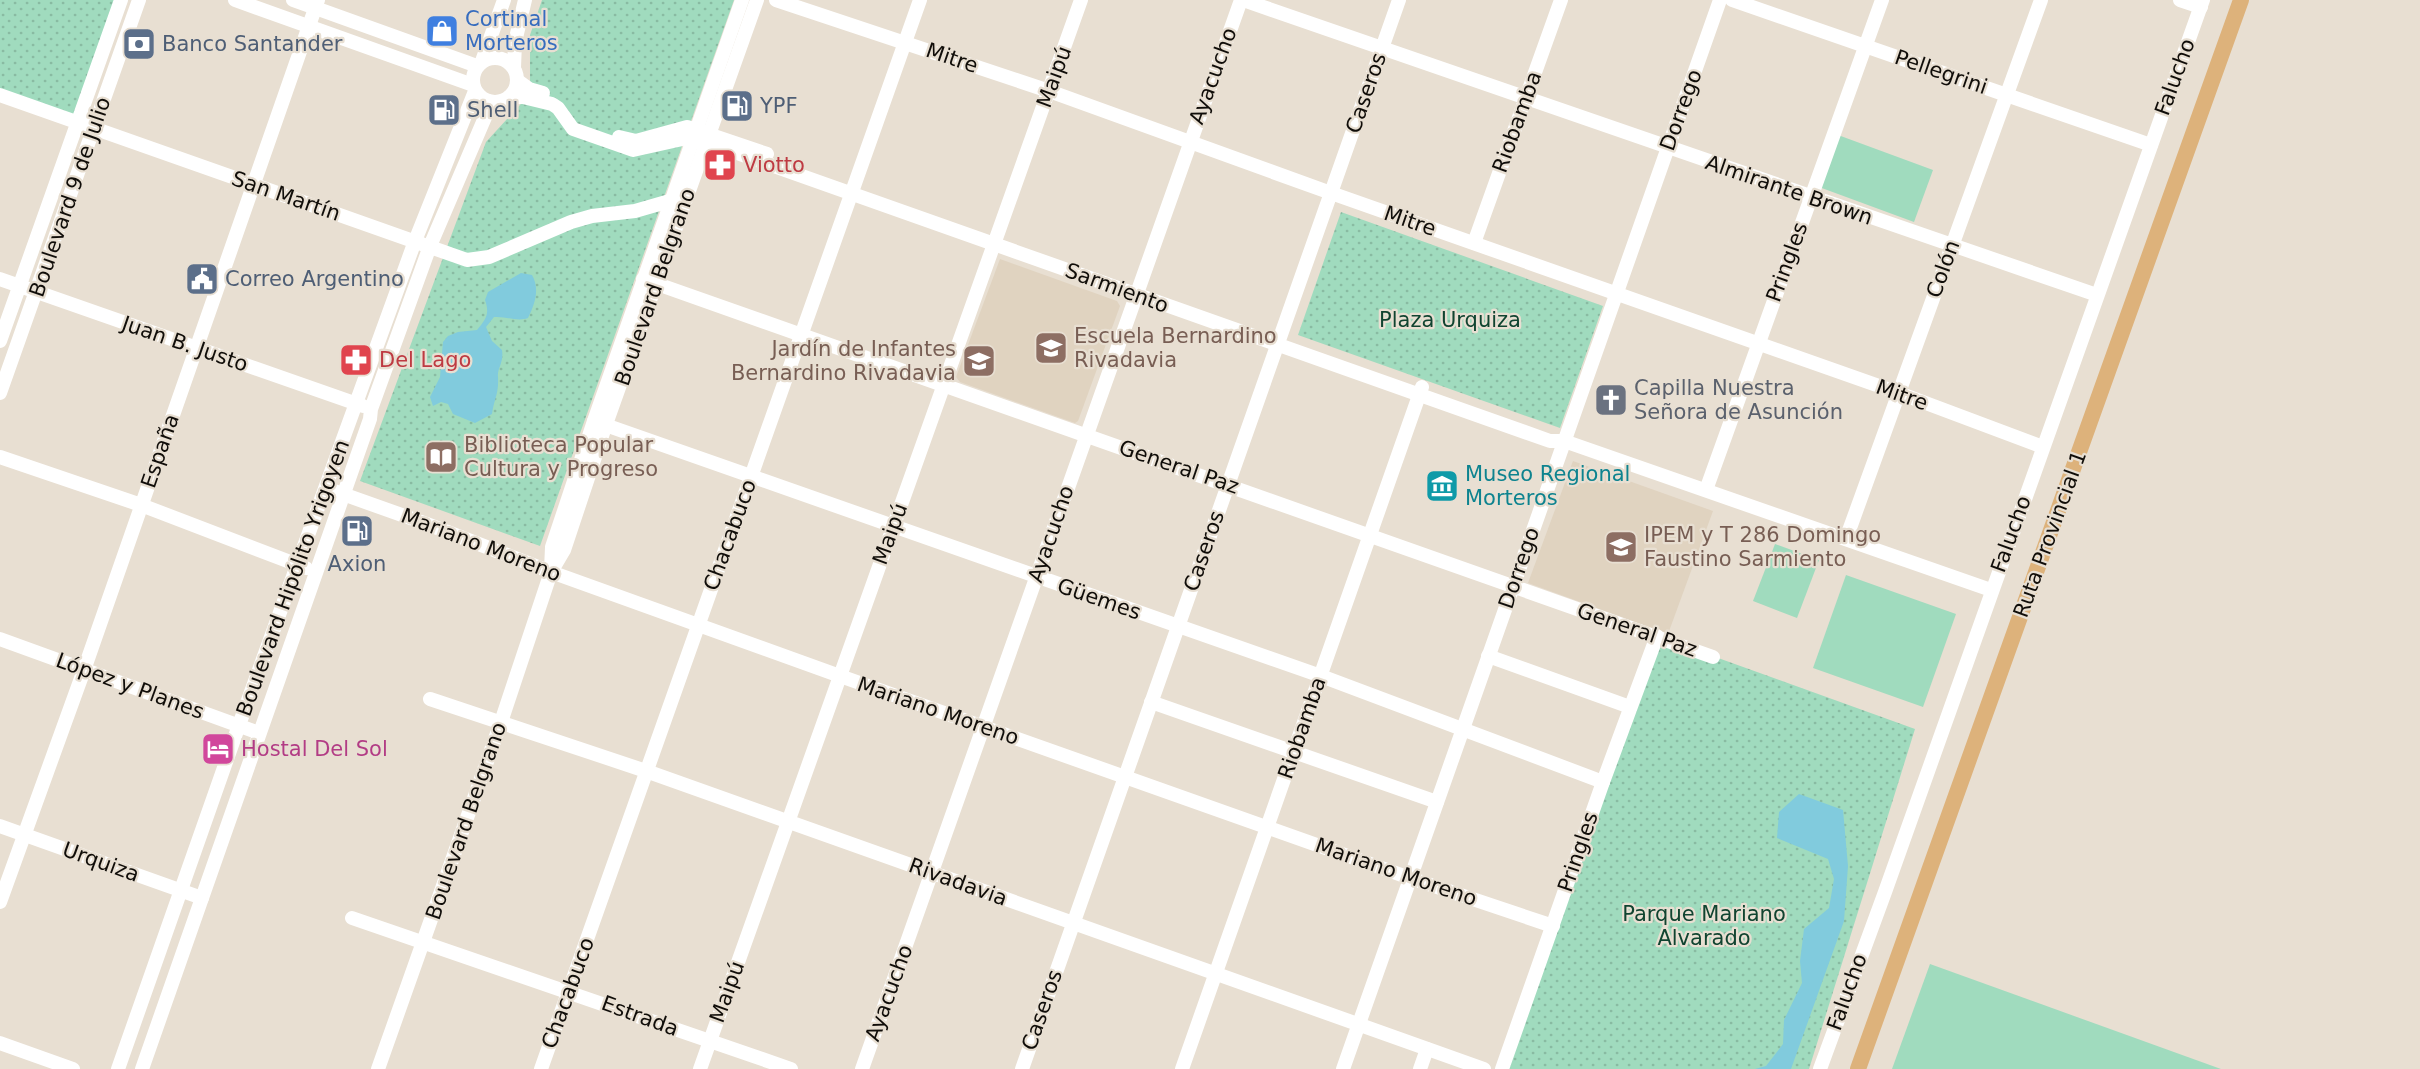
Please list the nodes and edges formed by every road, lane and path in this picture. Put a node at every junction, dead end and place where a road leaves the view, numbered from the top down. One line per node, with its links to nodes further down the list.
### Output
1 (122, 0): 36 (street, Boulevard 9 de Julio)
2 (139, 0): 37 (street, Boulevard 9 de Julio)
3 (235, 0): 23 (street)
4 (293, 0): 21 (street)
5 (504, 0): 27 (street)
6 (525, 0): 28 (street)
7 (742, 0): 39 (street, Boulevard Belgrano)
8 (757, 0): 39 (street, Boulevard Belgrano)
9 (776, 0): 24 (street, Mitre)
10 (920, 0): 24 (street, Chacabuco)
11 (1081, 0): 30 (street, Maipú)
12 (1242, 0): 26 (street, Almirante Brown); 40 (street, Ayacucho)
13 (1399, 0): 26 (street, Caseros)
14 (1561, 0): 34 (street, Riobamba)
15 (1720, 0): 42 (street, Dorrego)
16 (1732, 0): 25 (street, Pellegrini)
17 (1882, 0): 25 (street, Pringles)
18 (2041, 0): 32 (street, Colón)
19 (2180, 0): 22 (street)
20 (2241, 0): 150 (main road, Ruta Provincial 1)
21 (316, 4): 23 (street, España); 27 (street)
22 (2202, 4): 41 (street, Falucho)
23 (308, 26): 29 (street); 43 (street, España)
24 (905, 42): 30 (street, Mitre); 44 (street, Chacabuco)
25 (1866, 46): 32 (street, Pellegrini); 47 (street, Pringles)
26 (1382, 48): 34 (street, Almirante Brown); 45 (street, Caseros)
27 (480, 64): 28 (street); 29 (street)
28 (516, 74): 33 (street); 38 (street)
29 (474, 88): 35 (street); 50 (street, Boulevard Hipólito Yrigoyen)
30 (1049, 91): 40 (street, Mitre); 49 (street, Maipú)
31 (0, 95): 36 (street, San Martín)
32 (2006, 95): 41 (street, Pellegrini); 53 (street, Colón)
33 (509, 97): 35 (street); 38 (street)
34 (1526, 98): 42 (street, Almirante Brown); 51 (street, Riobamba)
35 (495, 103): 52 (street, Boulevard Hipólito Yrigoyen)
36 (77, 124): 37 (street, San Martín); 56 (street, Boulevard 9 de Julio)
37 (93, 129): 43 (street, San Martín); 58 (street, Boulevard 9 de Julio)
38 (602, 135): 39 (street)
39 (702, 136): 44 (street, Sarmiento); 46 (street, Boulevard Belgrano); 48 (street, Boulevard Belgrano)
40 (1189, 142): 45 (street, Mitre); 57 (street, Ayacucho)
41 (2151, 145): 60 (street, Falucho)
42 (1667, 148): 47 (street, Almirante Brown); 59 (street, Dorrego)
43 (253, 185): 50 (street, San Martín); 65 (street, España)
44 (854, 190): 49 (street, Sarmiento); 61 (street, Chacabuco)
45 (1331, 194): 51 (street, Mitre); 63 (street, Caseros)
46 (687, 196): 48 (street, San Martín); 55 (street, Boulevard Belgrano)
47 (1810, 197): 53 (street, Almirante Brown); 64 (street, Pringles)
48 (671, 201): 52 (street, San Martín); 55 (street, Boulevard Belgrano)
49 (995, 240): 57 (street, Sarmiento); 66 (street, Maipú)
50 (415, 241): 52 (street, San Martín); 70 (street, Boulevard Hipólito Yrigoyen)
51 (1474, 243): 59 (street, Mitre)
52 (430, 246): 71 (street, Boulevard Hipólito Yrigoyen)
53 (1952, 246): 60 (street, Almirante Brown); 69 (street, Colón)
54 (0, 279): 56 (street, Juan B. Justo)
55 (650, 282): 61 (street, General Paz); 72 (street, Boulevard Belgrano)
56 (20, 286): 58 (street, Juan B. Justo); 62 (street, Boulevard 9 de Julio)
57 (1136, 290): 63 (street, Sarmiento); 73 (street, Ayacucho)
58 (36, 292): 65 (street, Juan B. Justo); 68 (street, Boulevard 9 de Julio)
59 (1617, 293): 64 (street, Mitre); 74 (street, Dorrego)
60 (2097, 295): 75 (street, Falucho)
61 (801, 334): 66 (street, General Paz); 77 (street, Chacabuco)
62 (0, 341)
63 (1279, 341): 67 (street, Sarmiento); 78 (street, Caseros)
64 (1758, 345): 69 (street, Mitre); 80 (street, Pringles)
65 (196, 348): 70 (street, Juan B. Justo); 82 (street, España)
66 (943, 385): 73 (street, General Paz); 83 (street, Maipú)
67 (1421, 391): 74 (street, Sarmiento); 85 (street, Riobamba)
68 (0, 393)
69 (1899, 393): 75 (street, Mitre); 86 (street, Colón)
70 (356, 404): 71 (street, Juan B. Justo); 79 (street, Boulevard Hipólito Yrigoyen)
71 (371, 409): 81 (street, Boulevard Hipólito Yrigoyen)
72 (600, 422): 77 (street, Güemes); 84 (street, Boulevard Belgrano); 90 (street, Boulevard Belgrano)
73 (1086, 434): 78 (street, General Paz); 91 (street, Ayacucho)
74 (1564, 441): 80 (street, Sarmiento); 92 (street, Dorrego)
75 (2043, 447): 93 (street, Falucho)
76 (0, 457): 82 (street)
77 (751, 475): 83 (street, Güemes); 94 (street, Chacabuco)
78 (1228, 484): 85 (street, General Paz); 95 (street, Caseros)
79 (326, 488): 81 (street, Mariano Moreno); 88 (street, Boulevard Hipólito Yrigoyen)
80 (1706, 490): 86 (street, Sarmiento)
81 (344, 494): 87 (street, Mariano Moreno); 89 (street, Boulevard Hipólito Yrigoyen)
82 (141, 505): 88 (street); 100 (street, España)
83 (893, 526): 91 (street, Güemes); 101 (street, Maipú)
84 (556, 535): 87 (street); 90 (street, Boulevard Belgrano)
85 (1370, 535): 92 (street, General Paz); 102 (street, Riobamba)
86 (1846, 539): 93 (street, Sarmiento)
87 (520, 559): 90 (street, Mariano Moreno)
88 (298, 565): 89 (street); 107 (street, Boulevard Hipólito Yrigoyen)
89 (316, 571): 110 (street, Boulevard Hipólito Yrigoyen)
90 (551, 572): 94 (street, Mariano Moreno); 106 (street, Boulevard Belgrano)
91 (1035, 577): 95 (street, Güemes); 108 (street, Ayacucho)
92 (1513, 586): 96 (street, General Paz); 98 (street, Dorrego)
93 (1991, 590): 149 (street, Falucho)
94 (698, 625): 101 (street, Mariano Moreno); 112 (street, Chacabuco)
95 (1178, 627): 102 (street, Güemes); 104 (street, Caseros)
96 (1656, 636): 99 (street, General Paz); 105 (street, Pringles)
97 (0, 639): 100 (street, López y Planes)
98 (1488, 656): 105 (street); 109 (street, Dorrego)
99 (1713, 657)
100 (84, 670): 107 (street, López y Planes); 119 (street, España)
101 (840, 676): 108 (street, Mariano Moreno); 116 (street, Maipú)
102 (1321, 676): 109 (street, Güemes); 111 (street, Riobamba)
103 (430, 699): 106 (street, Rivadavia)
104 (1151, 702): 111 (street); 113 (street, Caseros)
105 (1630, 707): 114 (street, Pringles)
106 (501, 722): 112 (street, Rivadavia); 128 (street, Boulevard Belgrano)
107 (239, 725): 110 (street, López y Planes); 122 (street, Boulevard Hipólito Yrigoyen)
108 (983, 726): 113 (street, Mariano Moreno); 120 (street, Ayacucho)
109 (1463, 728): 114 (street, Güemes); 115 (street, Dorrego)
110 (259, 733): 123 (street, Boulevard Hipólito Yrigoyen)
111 (1294, 752): 115 (street); 118 (street, Riobamba)
112 (646, 771): 116 (street, Rivadavia); 130 (street, Chacabuco)
113 (1125, 776): 118 (street, Mariano Moreno); 126 (street, Caseros)
114 (1603, 782): 127 (street, Pringles)
115 (1437, 802): 121 (street, Dorrego)
116 (788, 821): 120 (street, Rivadavia); 132 (street, Maipú)
117 (0, 826): 119 (street, Urquiza)
118 (1267, 827): 121 (street, Mariano Moreno); 129 (street, Riobamba)
119 (24, 835): 122 (street, Urquiza); 124 (street, España)
120 (932, 872): 126 (street, Rivadavia); 142 (street, Ayacucho)
121 (1410, 878): 127 (street, Mariano Moreno); 131 (street, Dorrego)
122 (181, 891): 123 (street, Urquiza); 136 (street, Boulevard Hipólito Yrigoyen)
123 (202, 898): 137 (street, Boulevard Hipólito Yrigoyen)
124 (0, 902)
125 (352, 918): 128 (street, Estrada)
126 (1073, 923): 129 (street, Rivadavia); 143 (street, Caseros)
127 (1552, 926): 148 (street, Pringles)
128 (424, 941): 130 (street, Estrada); 138 (street, Boulevard Belgrano)
129 (1216, 973): 131 (street, Rivadavia); 144 (street, Riobamba)
130 (568, 991): 132 (street, Estrada); 139 (street, Chacabuco)
131 (1358, 1024): 134 (street, Rivadavia); 145 (street, Dorrego)
132 (710, 1041): 140 (street, Maipú); 141 (street, Estrada)
133 (0, 1043): 135 (street)
134 (1427, 1049): 146 (street); 147 (street, Rivadavia)
135 (73, 1069)
136 (118, 1069)
137 (142, 1069)
138 (378, 1069)
139 (541, 1069)
140 (700, 1069)
141 (791, 1069)
142 (862, 1069)
143 (1022, 1069)
144 (1182, 1069)
145 (1342, 1069)
146 (1420, 1069)
147 (1484, 1069)
148 (1502, 1069)
149 (1820, 1069)
150 (1858, 1069)

